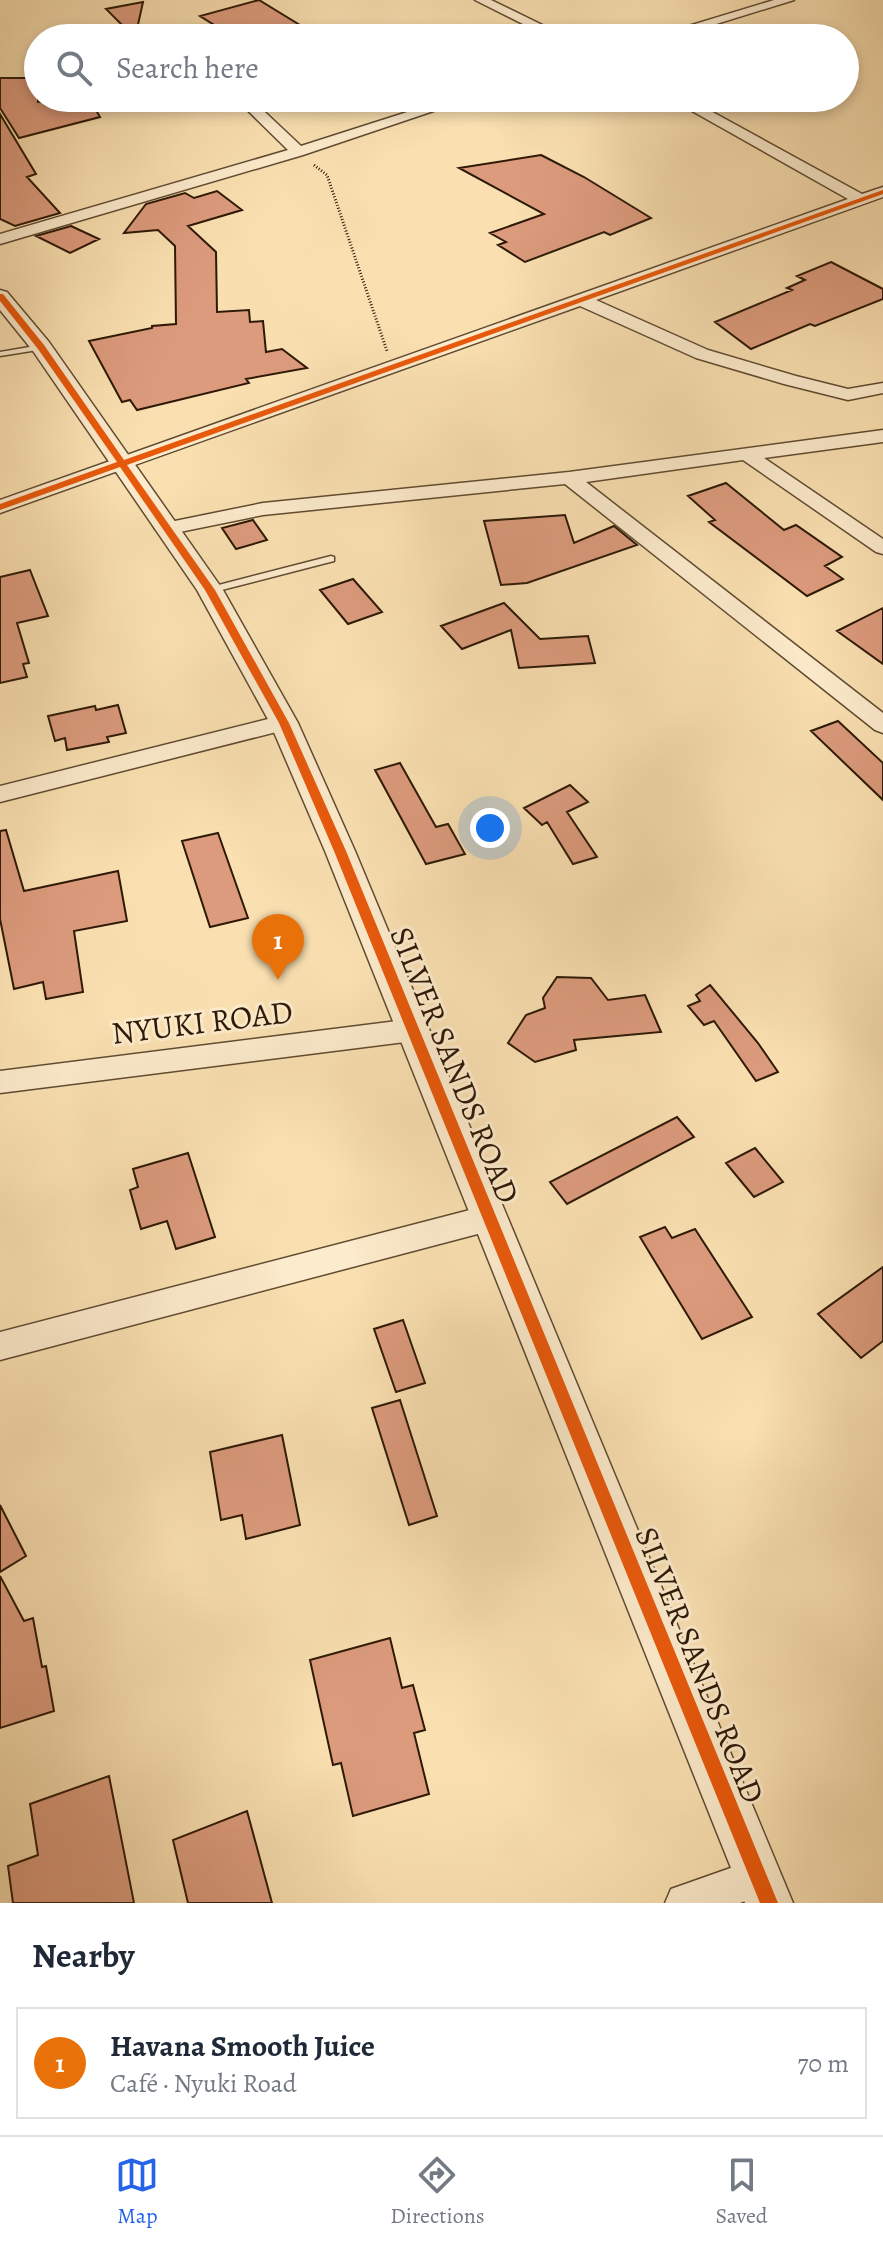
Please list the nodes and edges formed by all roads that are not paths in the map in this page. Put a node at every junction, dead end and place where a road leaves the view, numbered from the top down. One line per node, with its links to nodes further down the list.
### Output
1 (481, 0): 3 (street)
2 (788, 0): 4 (street)
3 (532, 24)
4 (705, 24)
5 (257, 112): 8 (street)
6 (422, 112): 8 (street)
7 (701, 112): 10 (street)
8 (298, 152): 11 (street)
9 (883, 192): 10 (street)
10 (861, 200): 13 (street)
11 (0, 239)
12 (0, 297): 14 (street, SILVER SANDS ROAD)
13 (581, 300): 16 (street); 19 (street)
14 (41, 347): 15 (lane); 19 (street, SILVER SANDS ROAD)
15 (0, 354)
16 (883, 388)
17 (883, 436): 18 (street)
18 (748, 455): 20 (street); 23 (street)
19 (122, 463): 21 (street); 22 (street, SILVER SANDS ROAD)
20 (569, 478): 22 (street); 27 (street)
21 (0, 507)
22 (165, 529): 25 (street, SILVER SANDS ROAD)
23 (883, 548)
24 (331, 559): 25 (lane)
25 (210, 590): 26 (street, SILVER SANDS ROAD)
26 (284, 723): 28 (street); 29 (street, SILVER SANDS ROAD)
27 (883, 725)
28 (0, 794)
29 (413, 1030): 30 (street, NYUKI ROAD); 31 (street, SILVER SANDS ROAD)
30 (0, 1082)
31 (489, 1218): 32 (street); 33 (street, SILVER SANDS ROAD)
32 (0, 1346)
33 (764, 1890): 34 (street)
34 (685, 1903)

